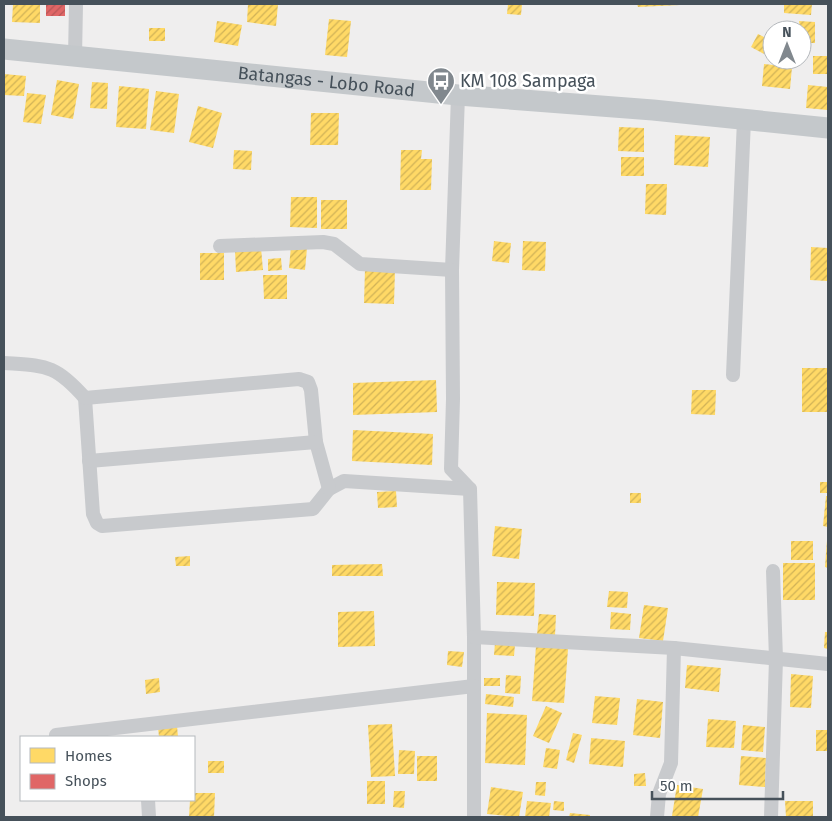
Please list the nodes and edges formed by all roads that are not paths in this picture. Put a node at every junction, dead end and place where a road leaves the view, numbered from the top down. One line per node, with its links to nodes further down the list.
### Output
1 (76, 4): 3 (street)
2 (4, 49): 3 (main road, Batangas - Lobo Road)
3 (76, 57): 4 (main road, Batangas - Lobo Road)
4 (458, 95): 5 (main road, Batangas - Lobo Road); 8 (street)
5 (744, 120): 6 (main road, Batangas - Lobo Road); 10 (street)
6 (828, 128)
7 (220, 246): 8 (street)
8 (452, 270): 15 (street)
9 (4, 363): 11 (street)
10 (733, 375)
11 (84, 398): 12 (street); 13 (street)
12 (316, 442): 13 (street); 14 (street)
13 (89, 461): 14 (street)
14 (329, 489): 15 (street)
15 (470, 489): 17 (street)
16 (773, 571): 19 (street)
17 (474, 637): 18 (street); 21 (street)
18 (674, 648): 19 (street); 27 (street)
19 (776, 659): 20 (street); 28 (street)
20 (828, 664)
21 (474, 686): 22 (street); 26 (street)
22 (145, 730): 23 (street)
23 (56, 735)
24 (148, 801): 25 (street)
25 (148, 817)
26 (474, 817)
27 (656, 817)
28 (770, 817)

